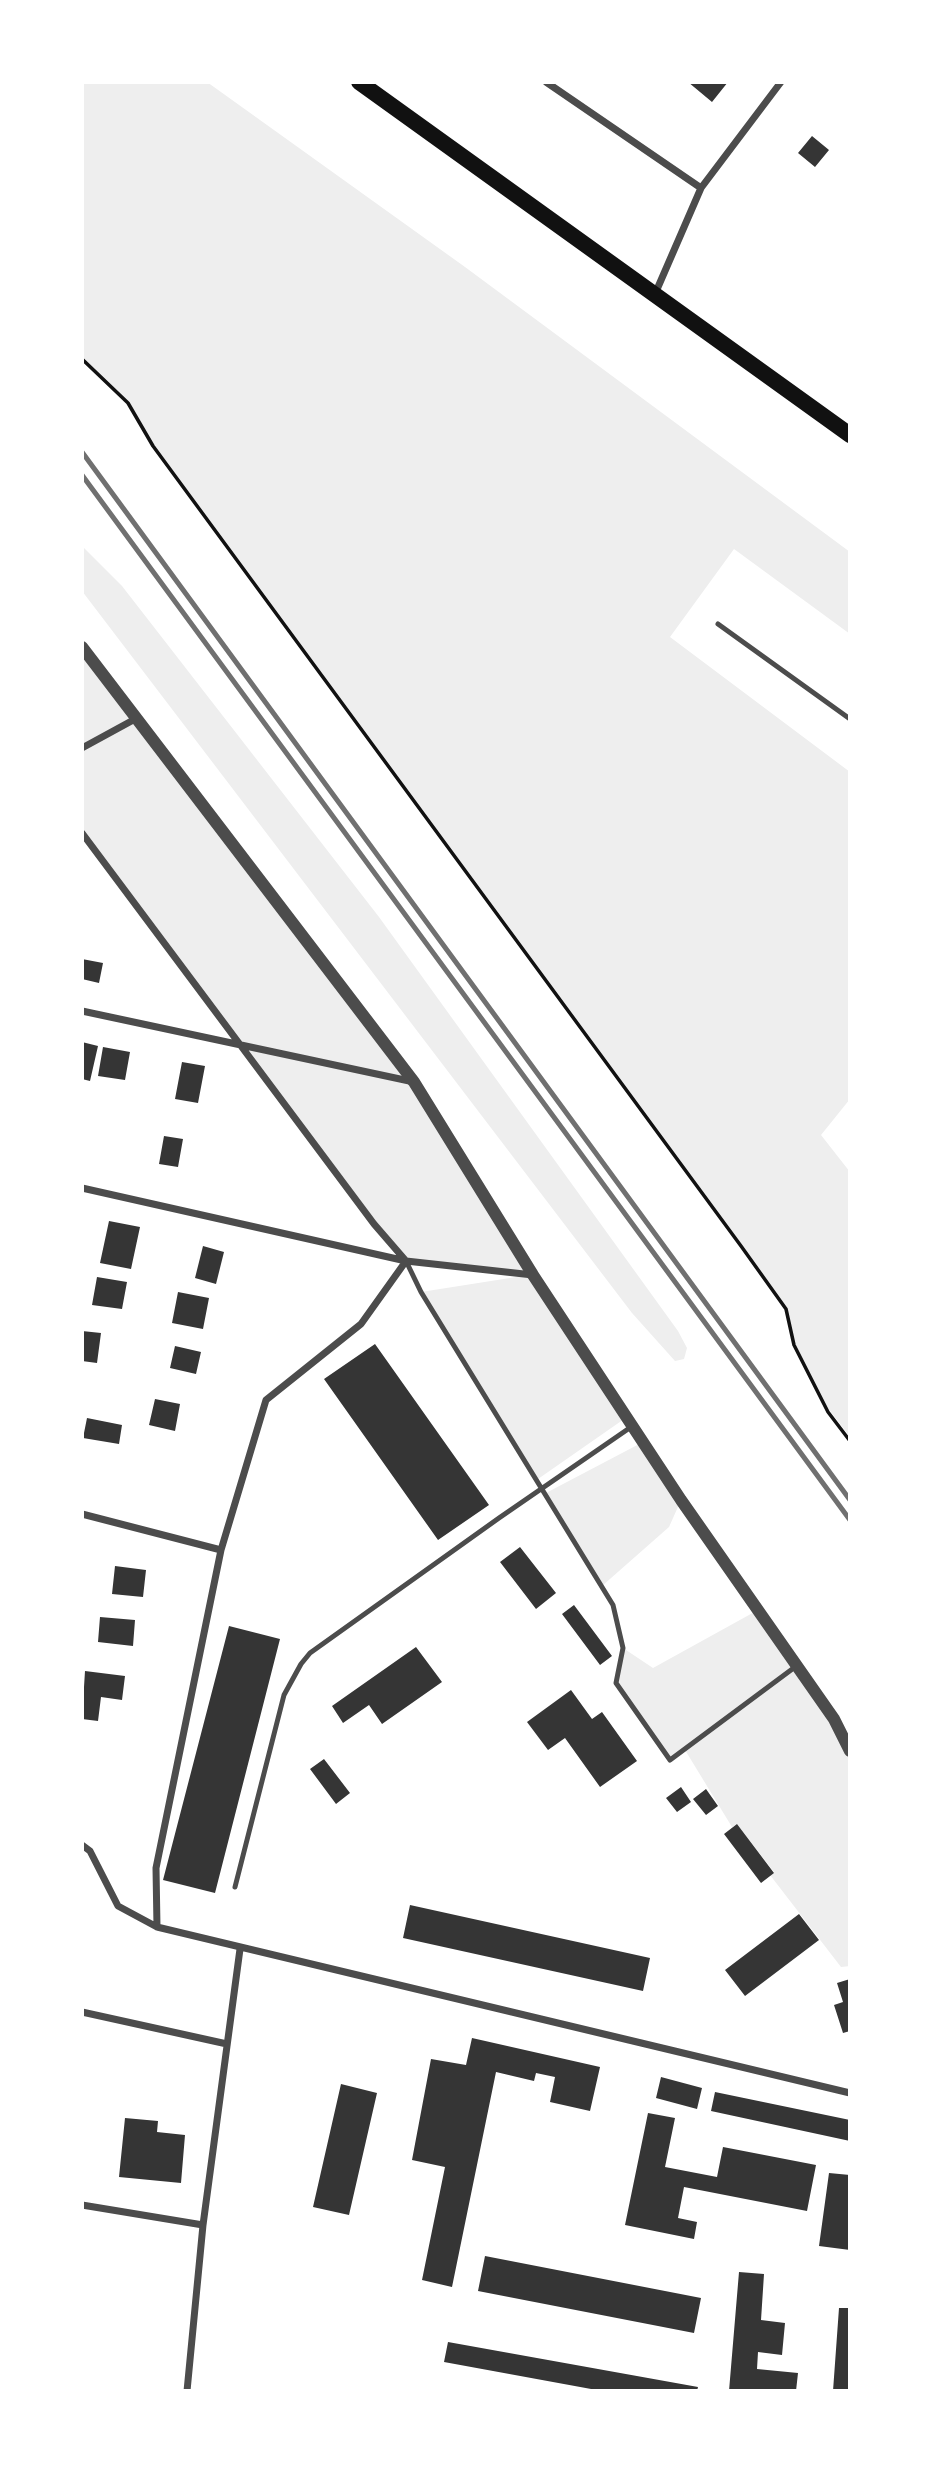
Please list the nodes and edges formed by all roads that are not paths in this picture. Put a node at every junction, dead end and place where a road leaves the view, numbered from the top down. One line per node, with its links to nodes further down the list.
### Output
1 (359, 82): 5 (main road)
2 (546, 82): 4 (street)
3 (780, 82): 4 (street)
4 (701, 188): 5 (street)
5 (655, 294): 6 (main road)
6 (850, 435)
7 (718, 624): 10 (lane)
8 (82, 648): 9 (street)
9 (137, 717): 11 (street); 15 (street)
10 (850, 719)
11 (82, 748)
12 (82, 833): 14 (street)
13 (82, 1012): 14 (street)
14 (241, 1045): 15 (street); 17 (street)
15 (414, 1082): 18 (street)
16 (82, 1188): 17 (street)
17 (406, 1261): 18 (street); 20 (lane); 22 (street)
18 (533, 1275): 19 (street)
19 (632, 1426): 20 (lane); 23 (street)
20 (542, 1487): 23 (lane); 28 (lane)
21 (82, 1514): 22 (street)
22 (220, 1550): 29 (street)
23 (797, 1666): 24 (street)
24 (834, 1719): 25 (street); 26 (street)
25 (850, 1738)
26 (850, 1751)
27 (82, 1845): 29 (street)
28 (235, 1887)
29 (157, 1927): 30 (street)
30 (240, 1949): 32 (street); 33 (street)
31 (82, 2012): 32 (street)
32 (227, 2043): 35 (street)
33 (850, 2093)
34 (82, 2206): 35 (street)
35 (203, 2225): 36 (street)
36 (187, 2391)

